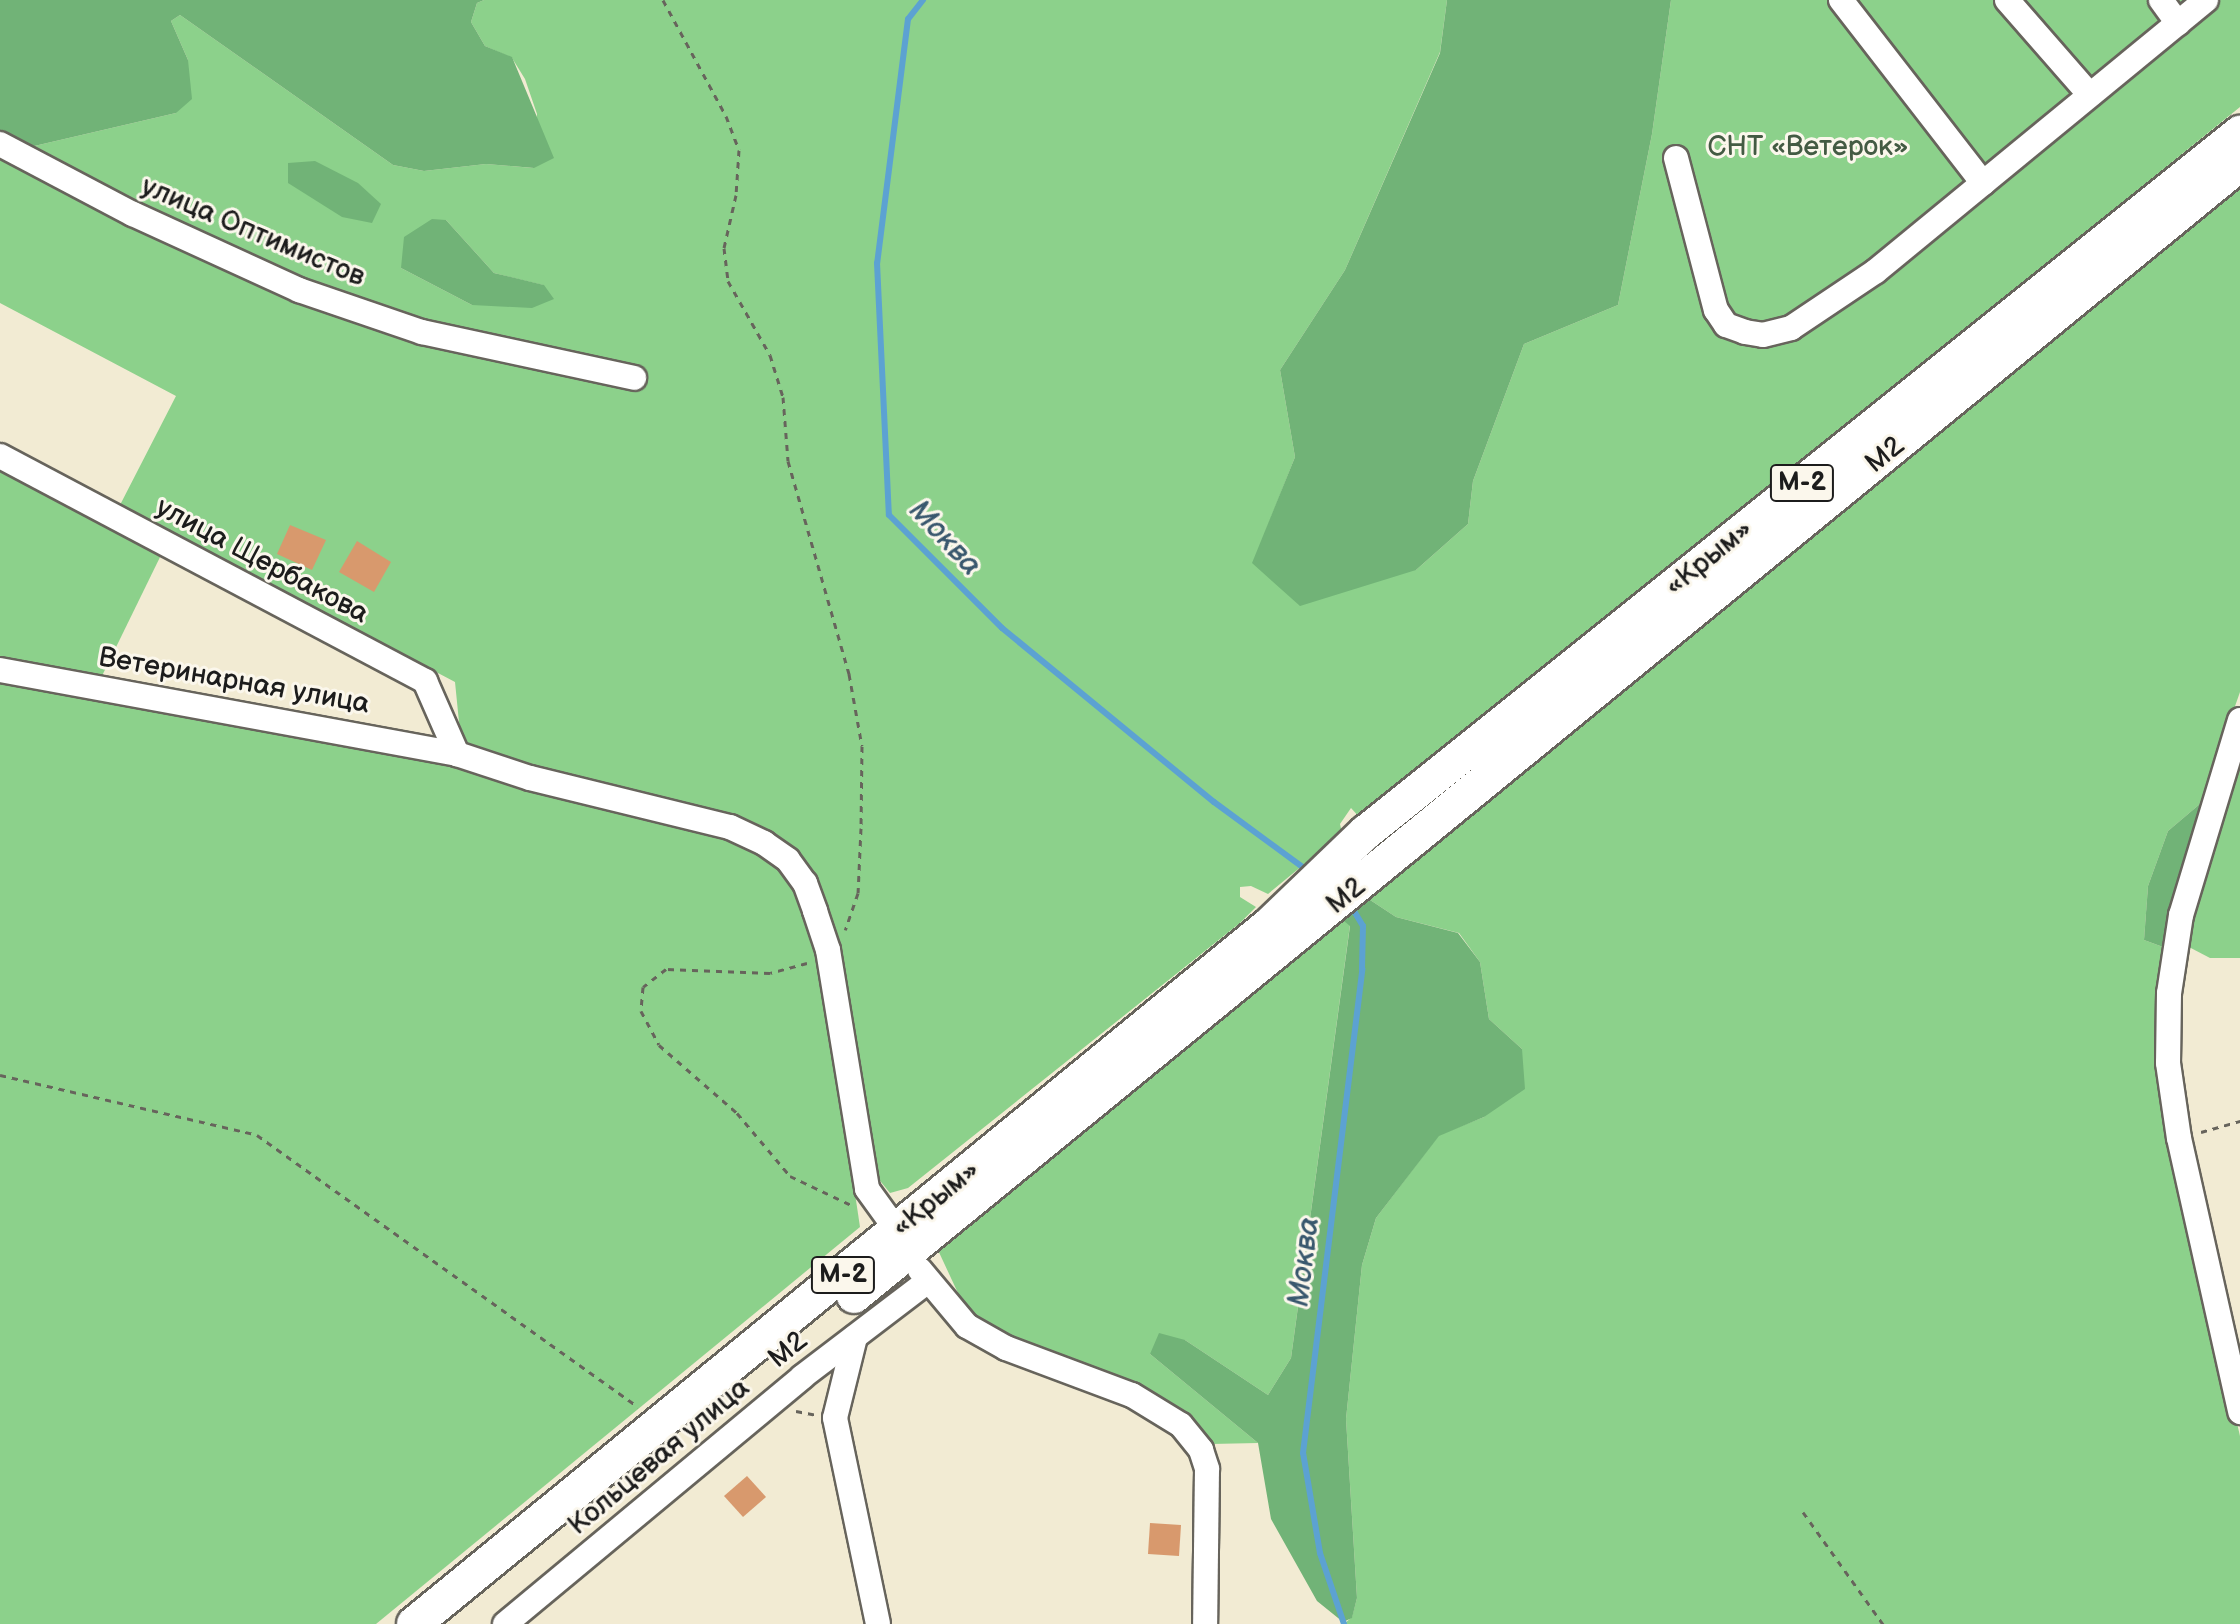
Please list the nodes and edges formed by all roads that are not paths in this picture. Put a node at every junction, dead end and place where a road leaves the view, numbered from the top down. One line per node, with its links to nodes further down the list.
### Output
1 (1841, 0): 11 (street)
2 (2007, 0): 6 (street)
3 (2161, 0): 5 (street)
4 (2206, 0): 5 (street)
5 (2178, 23): 6 (street)
6 (2090, 95): 11 (street)
7 (2240, 133): 21 (highway, «Крым» / М-2)
8 (0, 144): 12 (street, улица Оптимистов)
9 (1676, 158): 11 (street)
10 (2240, 164): 17 (highway, М2)
11 (1983, 183)
12 (634, 378)
13 (0, 456): 16 (street, улица Щербакова)
14 (0, 670): 16 (street, Ветеринарная улица)
15 (2240, 720): 20 (street)
16 (457, 754): 17 (street, Ветеринарная улица)
17 (901, 1241): 18 (street, Ветеринарная улица); 22 (highway, М2)
18 (928, 1281): 19 (street, Кольцевая улица); 25 (street, Ветеринарная улица)
19 (855, 1337): 23 (street, Кольцевая улица); 24 (street)
20 (2240, 1412)
21 (414, 1624)
22 (450, 1624)
23 (505, 1624)
24 (878, 1624)
25 (1205, 1624)

